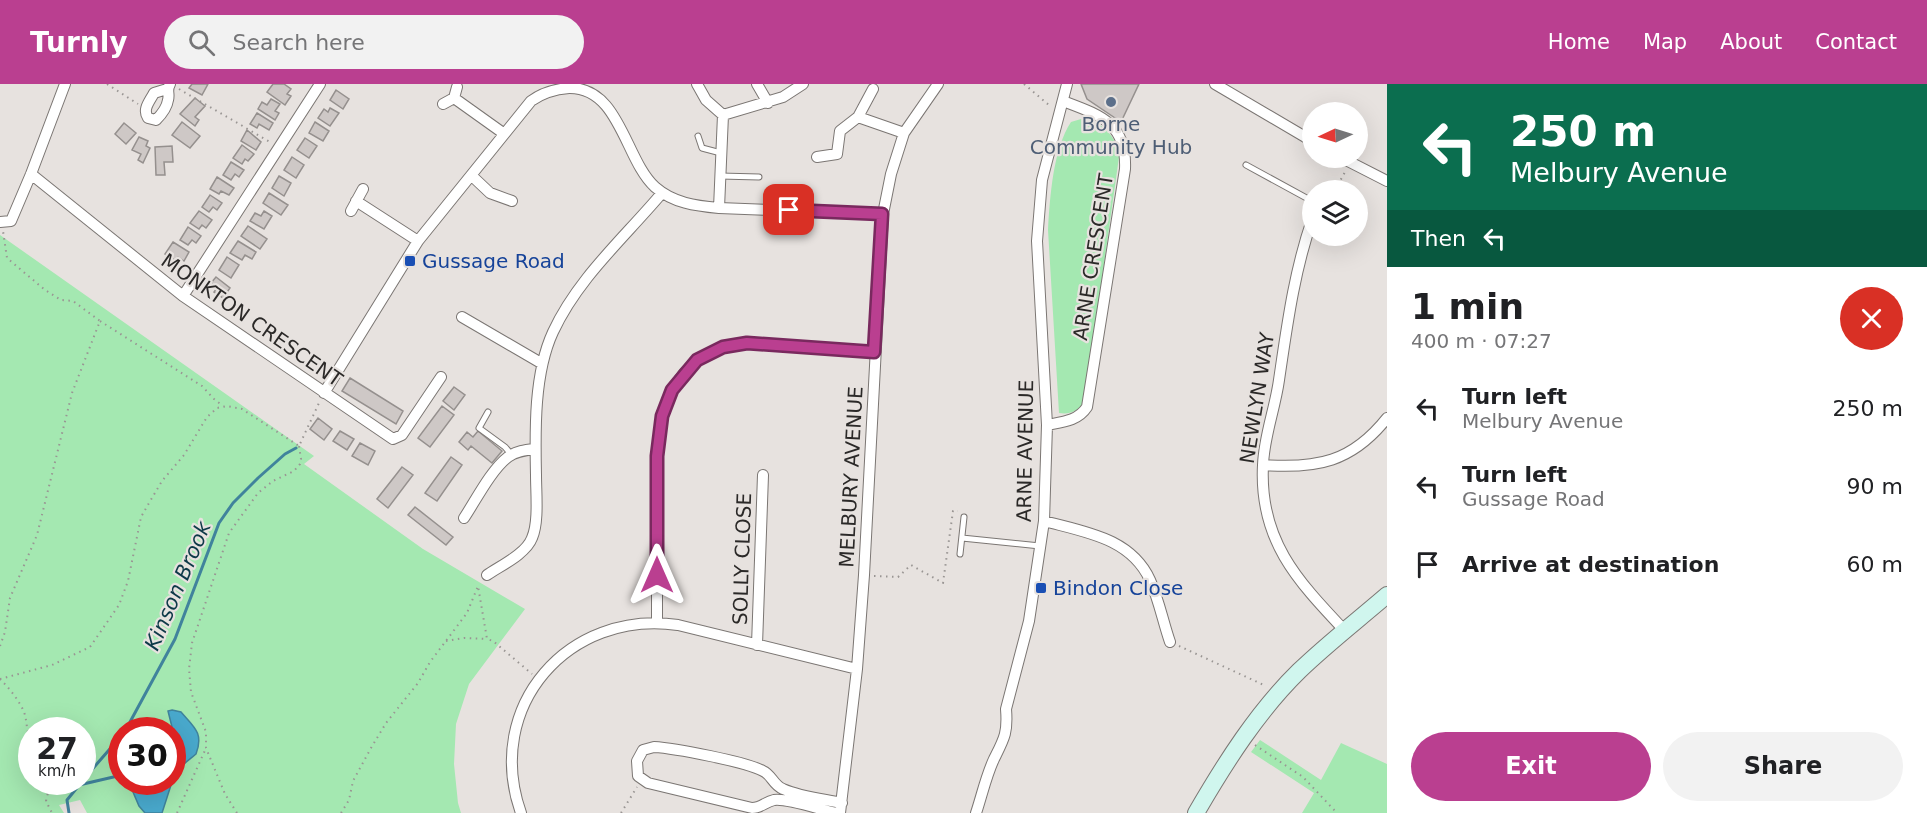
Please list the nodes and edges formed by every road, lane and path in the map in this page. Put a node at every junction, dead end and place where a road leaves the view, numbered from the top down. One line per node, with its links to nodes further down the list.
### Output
1 (65, 84): 29 (street)
2 (108, 84): 16 (path)
3 (320, 84): 24 (street)
4 (697, 84): 18 (street)
5 (757, 84): 14 (street)
6 (803, 84): 14 (street)
7 (939, 84): 21 (street, MELBURY AVENUE)
8 (1024, 84): 17 (path)
9 (1066, 84): 13 (street, ARNE AVENUE)
10 (1215, 84): 22 (street)
11 (170, 86): 16 (street); 16 (street); 24 (path)
12 (873, 89): 19 (street)
13 (1063, 100): 17 (street, ARNE AVENUE); 53 (street, ARNE CRESCENT)
14 (768, 103): 18 (street)
15 (444, 104): 20 (street)
16 (146, 109)
17 (1059, 113): 53 (street, ARNE AVENUE)
18 (723, 116): 25 (street)
19 (858, 117): 21 (street); 26 (street)
20 (503, 133): 30 (street); 35 (street)
21 (904, 133): 39 (street, MELBURY AVENUE)
22 (1302, 135)
23 (698, 136): 25 (lane)
24 (279, 148): 43 (street)
25 (721, 153): 31 (street)
26 (817, 157)
27 (1246, 165): 36 (lane)
28 (1362, 168): 33 (street)
29 (31, 174): 40 (street); 43 (street, MONKTON CRESCENT)
30 (472, 176): 37 (street); 41 (street)
31 (720, 176): 32 (lane); 38 (street)
32 (759, 177)
33 (1387, 181)
34 (363, 189): 41 (street)
35 (662, 193): 38 (street); 47 (street)
36 (1302, 196)
37 (512, 201)
38 (719, 208): 39 (street)
39 (882, 214): 46 (street, MELBURY AVENUE)
40 (4, 222): 45 (path)
41 (418, 241): 49 (street)
42 (1303, 246): 57 (street, NEWLYN WAY)
43 (183, 296): 49 (street, MONKTON CRESCENT)
44 (462, 317): 47 (street)
45 (100, 321): 50 (path); 74 (path)
46 (874, 352): 66 (street, MELBURY AVENUE); 68 (street)
47 (541, 363): 55 (street)
48 (441, 377): 49 (street, MONKTON CRESCENT)
49 (324, 393): 54 (path)
50 (227, 405): 54 (path); 76 (path)
51 (488, 412): 56 (lane)
52 (1387, 418): 57 (street)
53 (1047, 425): 61 (street, ARNE AVENUE)
54 (299, 446): 81 (path)
55 (535, 449): 56 (street); 65 (street)
56 (512, 455): 60 (street)
57 (1263, 465): 69 (street, NEWLYN WAY)
58 (763, 475): 73 (street, SOLLY CLOSE)
59 (964, 517): 62 (lane); 66 (path)
60 (464, 518)
61 (1044, 521): 63 (street, ARNE AVENUE); 72 (street)
62 (962, 538): 63 (lane); 64 (lane)
63 (1040, 546): 93 (street, ARNE AVENUE)
64 (960, 554)
65 (487, 575)
66 (864, 575): 75 (street, MELBURY AVENUE)
67 (1387, 596): 69 (street)
68 (657, 622): 73 (street); 77 (street)
69 (1345, 631): 78 (street)
70 (487, 639): 71 (path); 71 (path); 77 (path)
71 (444, 642): 90 (path)
72 (1170, 642): 78 (path)
73 (757, 645): 75 (street)
74 (0, 646)
75 (857, 669): 86 (street, MELBURY AVENUE)
76 (0, 679): 79 (path)
77 (538, 679): 91 (street)
78 (1280, 692): 80 (street)
79 (24, 717)
80 (1245, 738): 94 (street); 95 (path)
81 (206, 748): 88 (path); 89 (path)
82 (641, 780): 83 (street); 85 (street); 92 (path)
83 (777, 786): 85 (lane); 86 (street)
84 (47, 795): 87 (path)
85 (774, 800): 86 (street)
86 (839, 810)
87 (52, 812)
88 (177, 813)
89 (237, 813)
90 (341, 813)
91 (521, 813)
92 (621, 813)
93 (976, 813)
94 (1196, 813)
95 (1337, 813)

